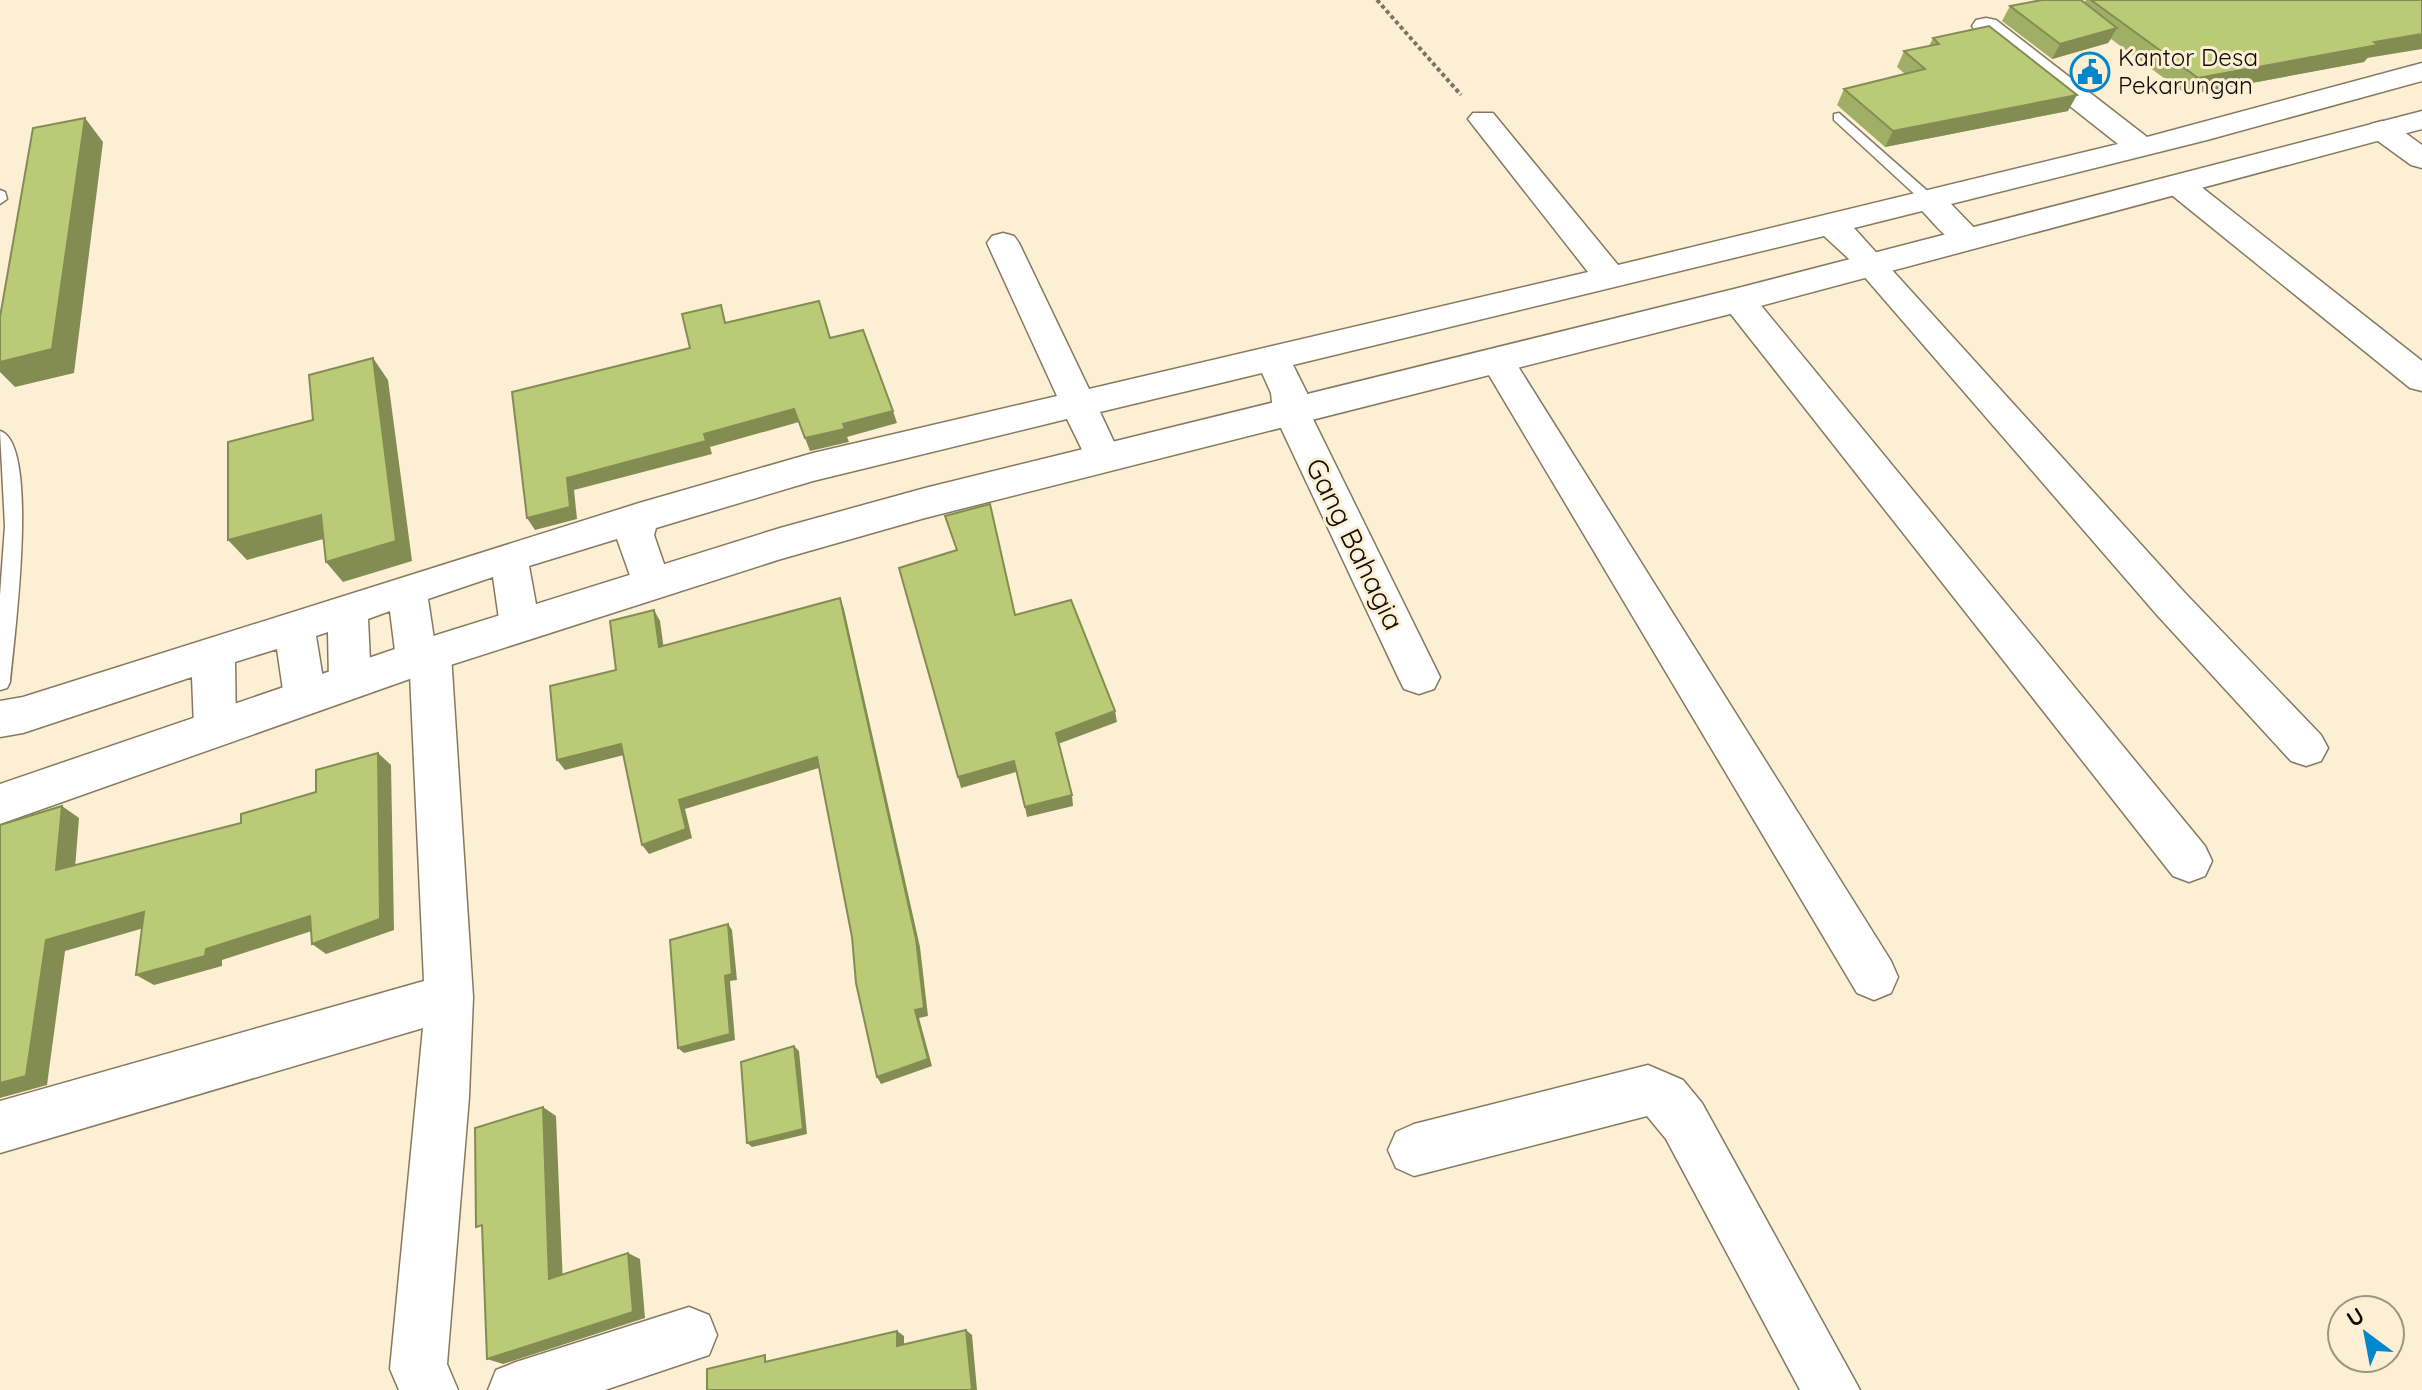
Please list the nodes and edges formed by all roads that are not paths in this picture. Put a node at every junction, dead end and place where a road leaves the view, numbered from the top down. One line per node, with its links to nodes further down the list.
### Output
1 (1986, 26): 7 (street)
2 (2422, 72): 7 (street)
3 (1839, 117): 10 (lane)
4 (1483, 119): 14 (street)
5 (2422, 120): 6 (street)
6 (2382, 130): 8 (street); 9 (street)
7 (2141, 147): 10 (street)
8 (2422, 159)
9 (2179, 185): 11 (street); 17 (street)
10 (1930, 201): 11 (street); 13 (street)
11 (1963, 234): 13 (street)
12 (1003, 243): 19 (street)
13 (1849, 243): 14 (street); 15 (street); 30 (street)
14 (1610, 278): 18 (street)
15 (1738, 300): 16 (street); 32 (street)
16 (1497, 360): 18 (street); 33 (street)
17 (2422, 379)
18 (1282, 381): 19 (street); 19 (street); 26 (street, Gang Bahagia)
19 (1090, 428): 21 (street); 21 (street)
20 (0, 437): 27 (lane)
21 (643, 550): 22 (street); 22 (street)
22 (514, 590): 23 (street); 23 (street)
23 (416, 628): 24 (street); 24 (street); 34 (street)
24 (348, 646): 25 (street); 25 (street)
25 (299, 662): 28 (street); 28 (street)
26 (1419, 677)
27 (0, 682)
28 (215, 688): 29 (street); 31 (street)
29 (0, 719)
30 (2306, 748)
31 (0, 804)
32 (2189, 861)
33 (1874, 977)
34 (449, 997): 35 (street); 38 (street)
35 (0, 1127)
36 (1414, 1150): 40 (street)
37 (689, 1335): 39 (street)
38 (430, 1390)
39 (516, 1390)
40 (1831, 1390)

